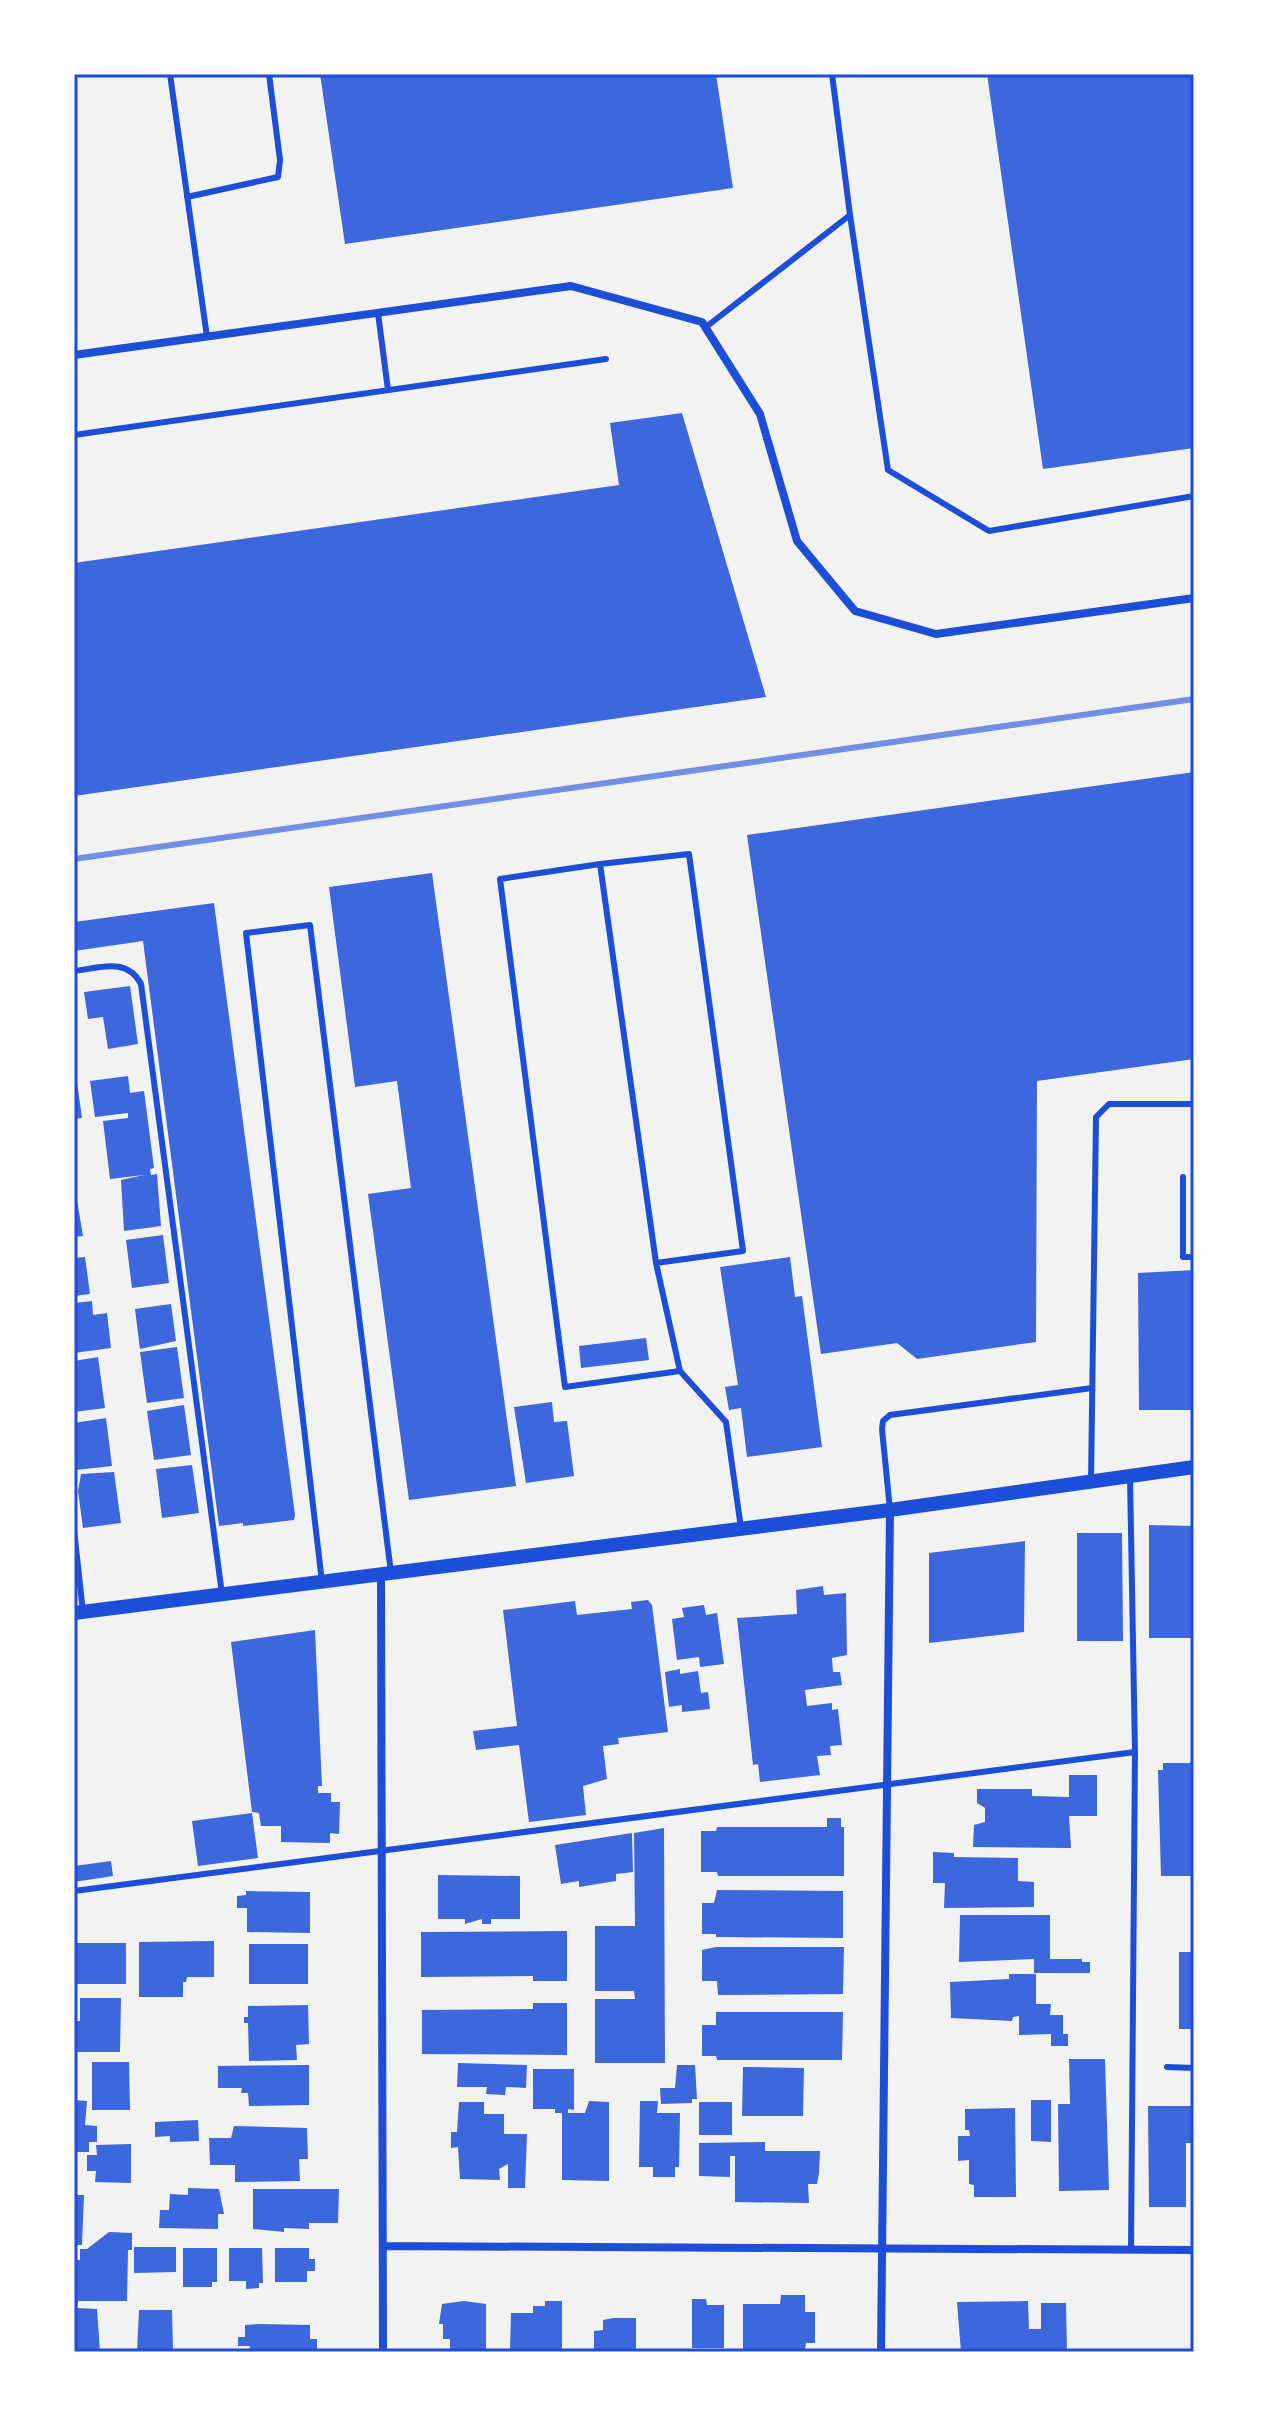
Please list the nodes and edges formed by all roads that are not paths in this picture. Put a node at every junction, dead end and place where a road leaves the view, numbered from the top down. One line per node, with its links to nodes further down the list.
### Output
1 (170, 74): 4 (lane)
2 (269, 74): 4 (lane)
3 (832, 74): 5 (lane)
4 (187, 197): 8 (lane)
5 (850, 215): 7 (lane); 13 (lane)
6 (378, 313): 7 (street); 8 (street); 11 (lane)
7 (706, 327): 14 (street)
8 (207, 337): 9 (street)
9 (74, 355)
10 (606, 359): 11 (lane)
11 (388, 390): 12 (lane)
12 (74, 435)
13 (1194, 496)
14 (1194, 598)
15 (600, 864): 20 (lane); 20 (lane); 21 (lane)
16 (74, 971): 31 (lane)
17 (1194, 1104): 22 (lane)
18 (1183, 1177): 19 (lane)
19 (1194, 1257)
20 (656, 1263): 21 (lane)
21 (680, 1371): 27 (lane)
22 (1092, 1388): 25 (lane); 26 (lane)
23 (1194, 1467): 24 (street)
24 (1130, 1476): 25 (street); 33 (lane)
25 (1091, 1482): 26 (street)
26 (890, 1510): 27 (street); 34 (street)
27 (741, 1528): 29 (street)
28 (74, 1530): 32 (lane)
29 (386, 1573): 30 (street); 30 (lane); 35 (street)
30 (322, 1582): 31 (street)
31 (222, 1594): 32 (street)
32 (78, 1612)
33 (1135, 1752): 34 (lane); 41 (lane)
34 (886, 1785): 35 (lane); 40 (street)
35 (382, 1853): 36 (lane); 39 (street)
36 (74, 1891)
37 (1167, 2067): 38 (lane)
38 (1194, 2068)
39 (383, 2246): 40 (street); 43 (street)
40 (880, 2249): 41 (street); 44 (street)
41 (1131, 2250): 42 (street)
42 (1194, 2250)
43 (383, 2352)
44 (881, 2352)

